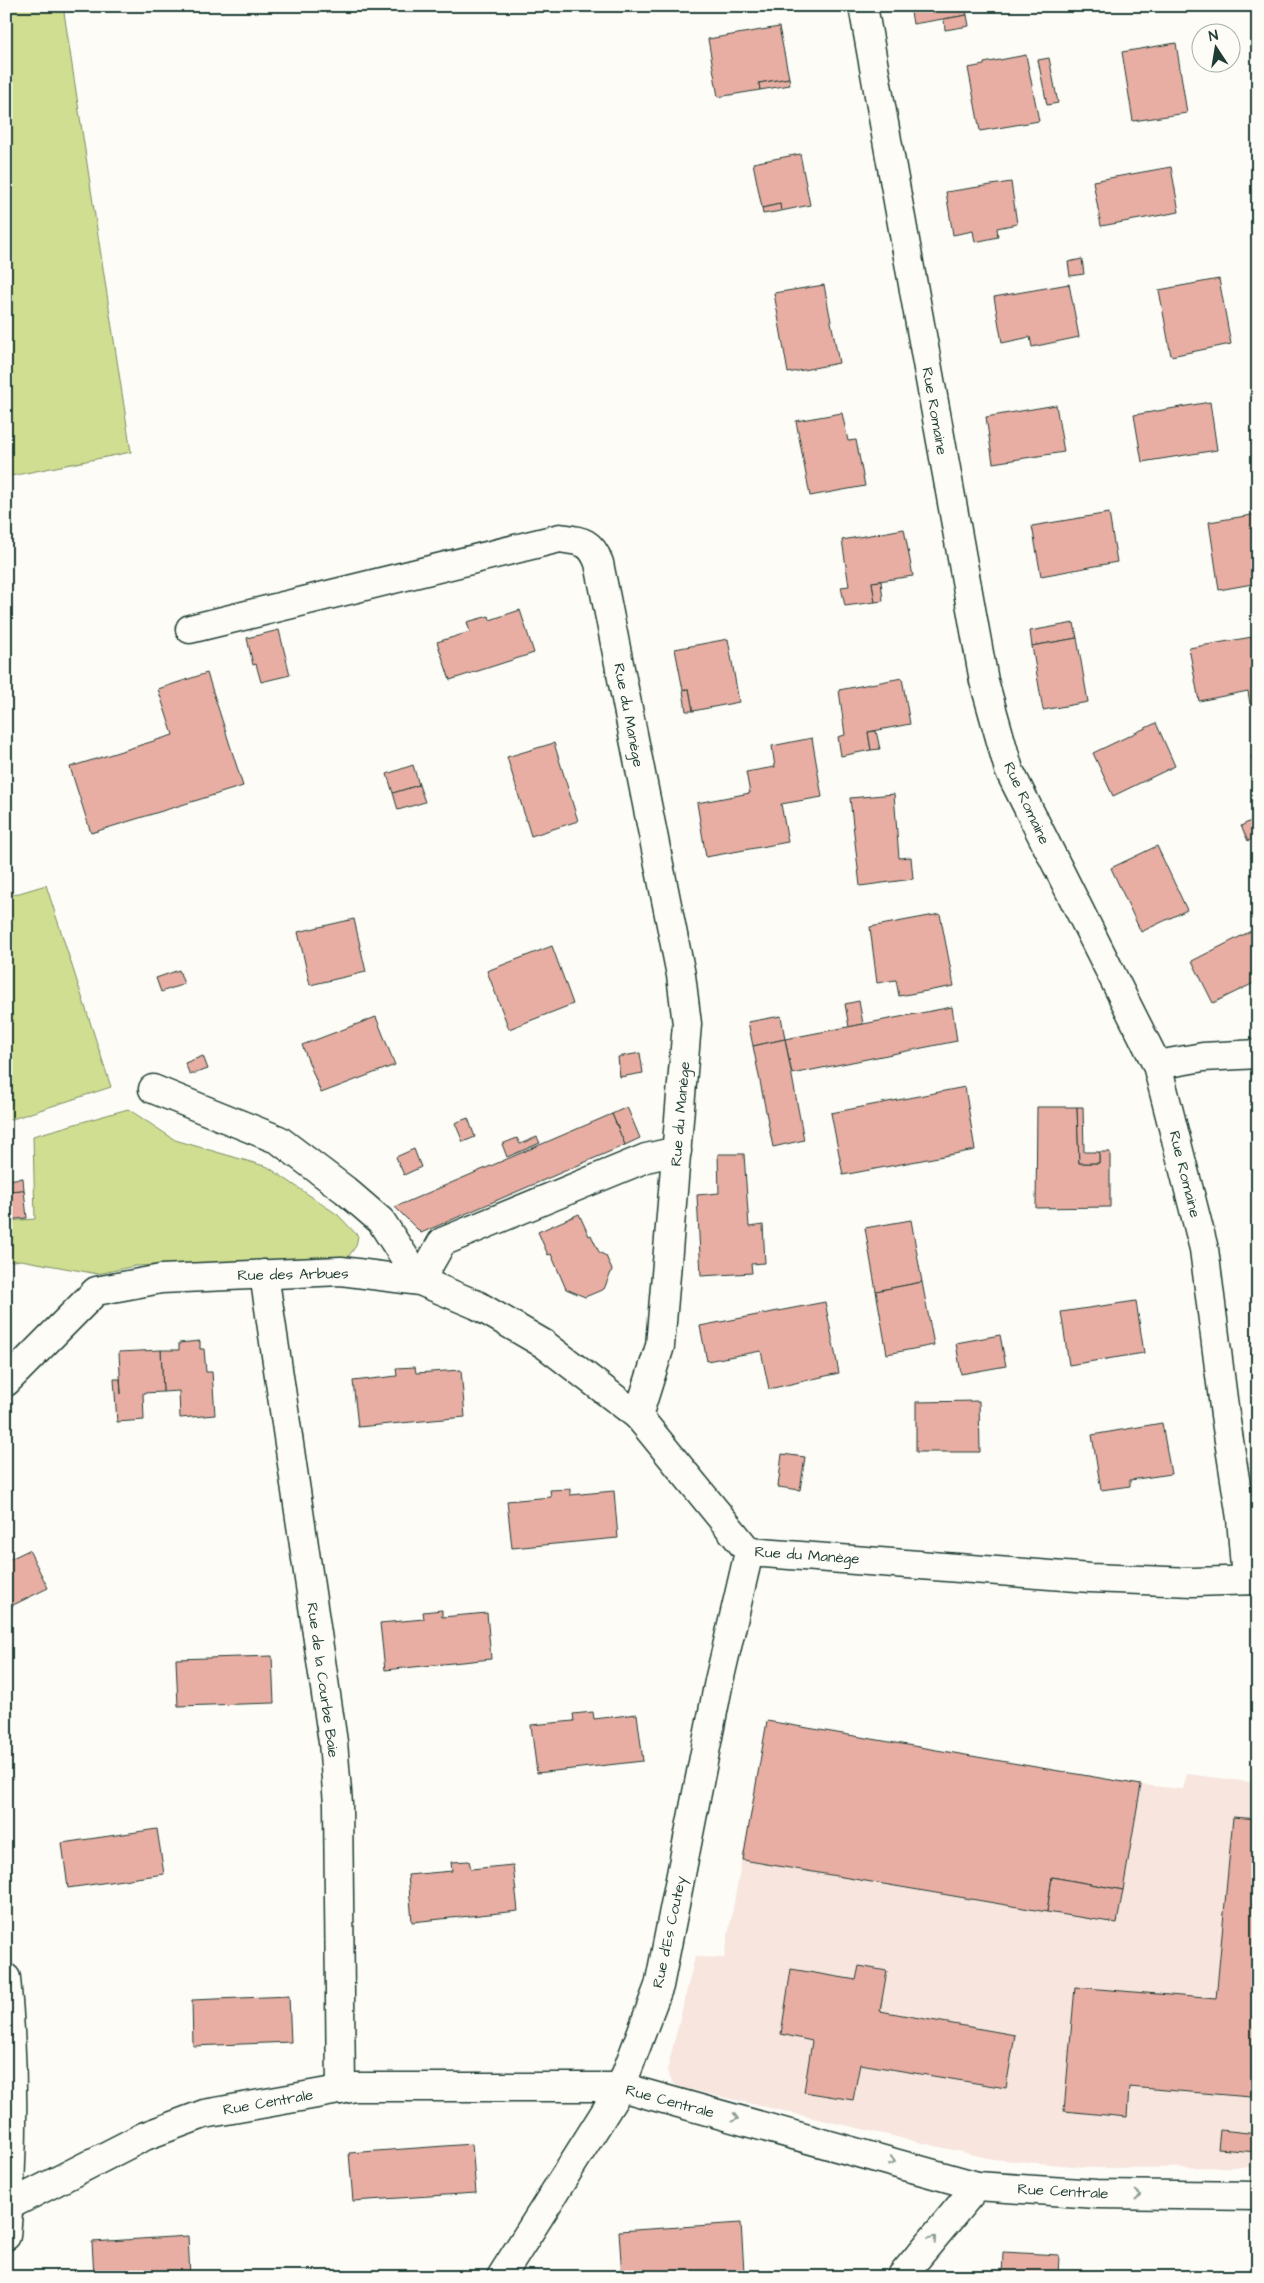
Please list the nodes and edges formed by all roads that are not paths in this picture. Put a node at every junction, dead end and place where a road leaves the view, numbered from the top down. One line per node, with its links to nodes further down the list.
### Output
1 (862, 6): 4 (street, Rue Romaine)
2 (190, 629): 6 (street, Rue du Manège)
3 (1258, 1054): 4 (street)
4 (1157, 1065): 12 (street, Rue Romaine)
5 (153, 1089): 8 (street)
6 (677, 1151): 8 (street); 10 (street, Rue du Manège)
7 (264, 1274): 8 (street, Rue des Arbues); 9 (street, Rue des Arbues); 15 (street, Rue de la Courbe Baie)
8 (420, 1281): 10 (street, Rue des Arbues)
9 (6, 1382)
10 (638, 1416): 11 (street, Rue du Manège)
11 (749, 1552): 12 (street, Rue du Manège); 14 (street, Rue d'Es Coutey)
12 (1252, 1580)
13 (6, 1978): 18 (street)
14 (620, 2087): 15 (street, Rue Centrale); 16 (street, Rue Centrale, one-way to 16); 20 (street, Rue d'Es Coutey)
15 (341, 2090): 18 (street, Rue Centrale)
16 (977, 2186): 17 (street, Rue Centrale, one-way to 17); 21 (street, one-way to 16)
17 (1258, 2196)
18 (8, 2206): 19 (street)
19 (6, 2236)
20 (501, 2277)
21 (902, 2277)

